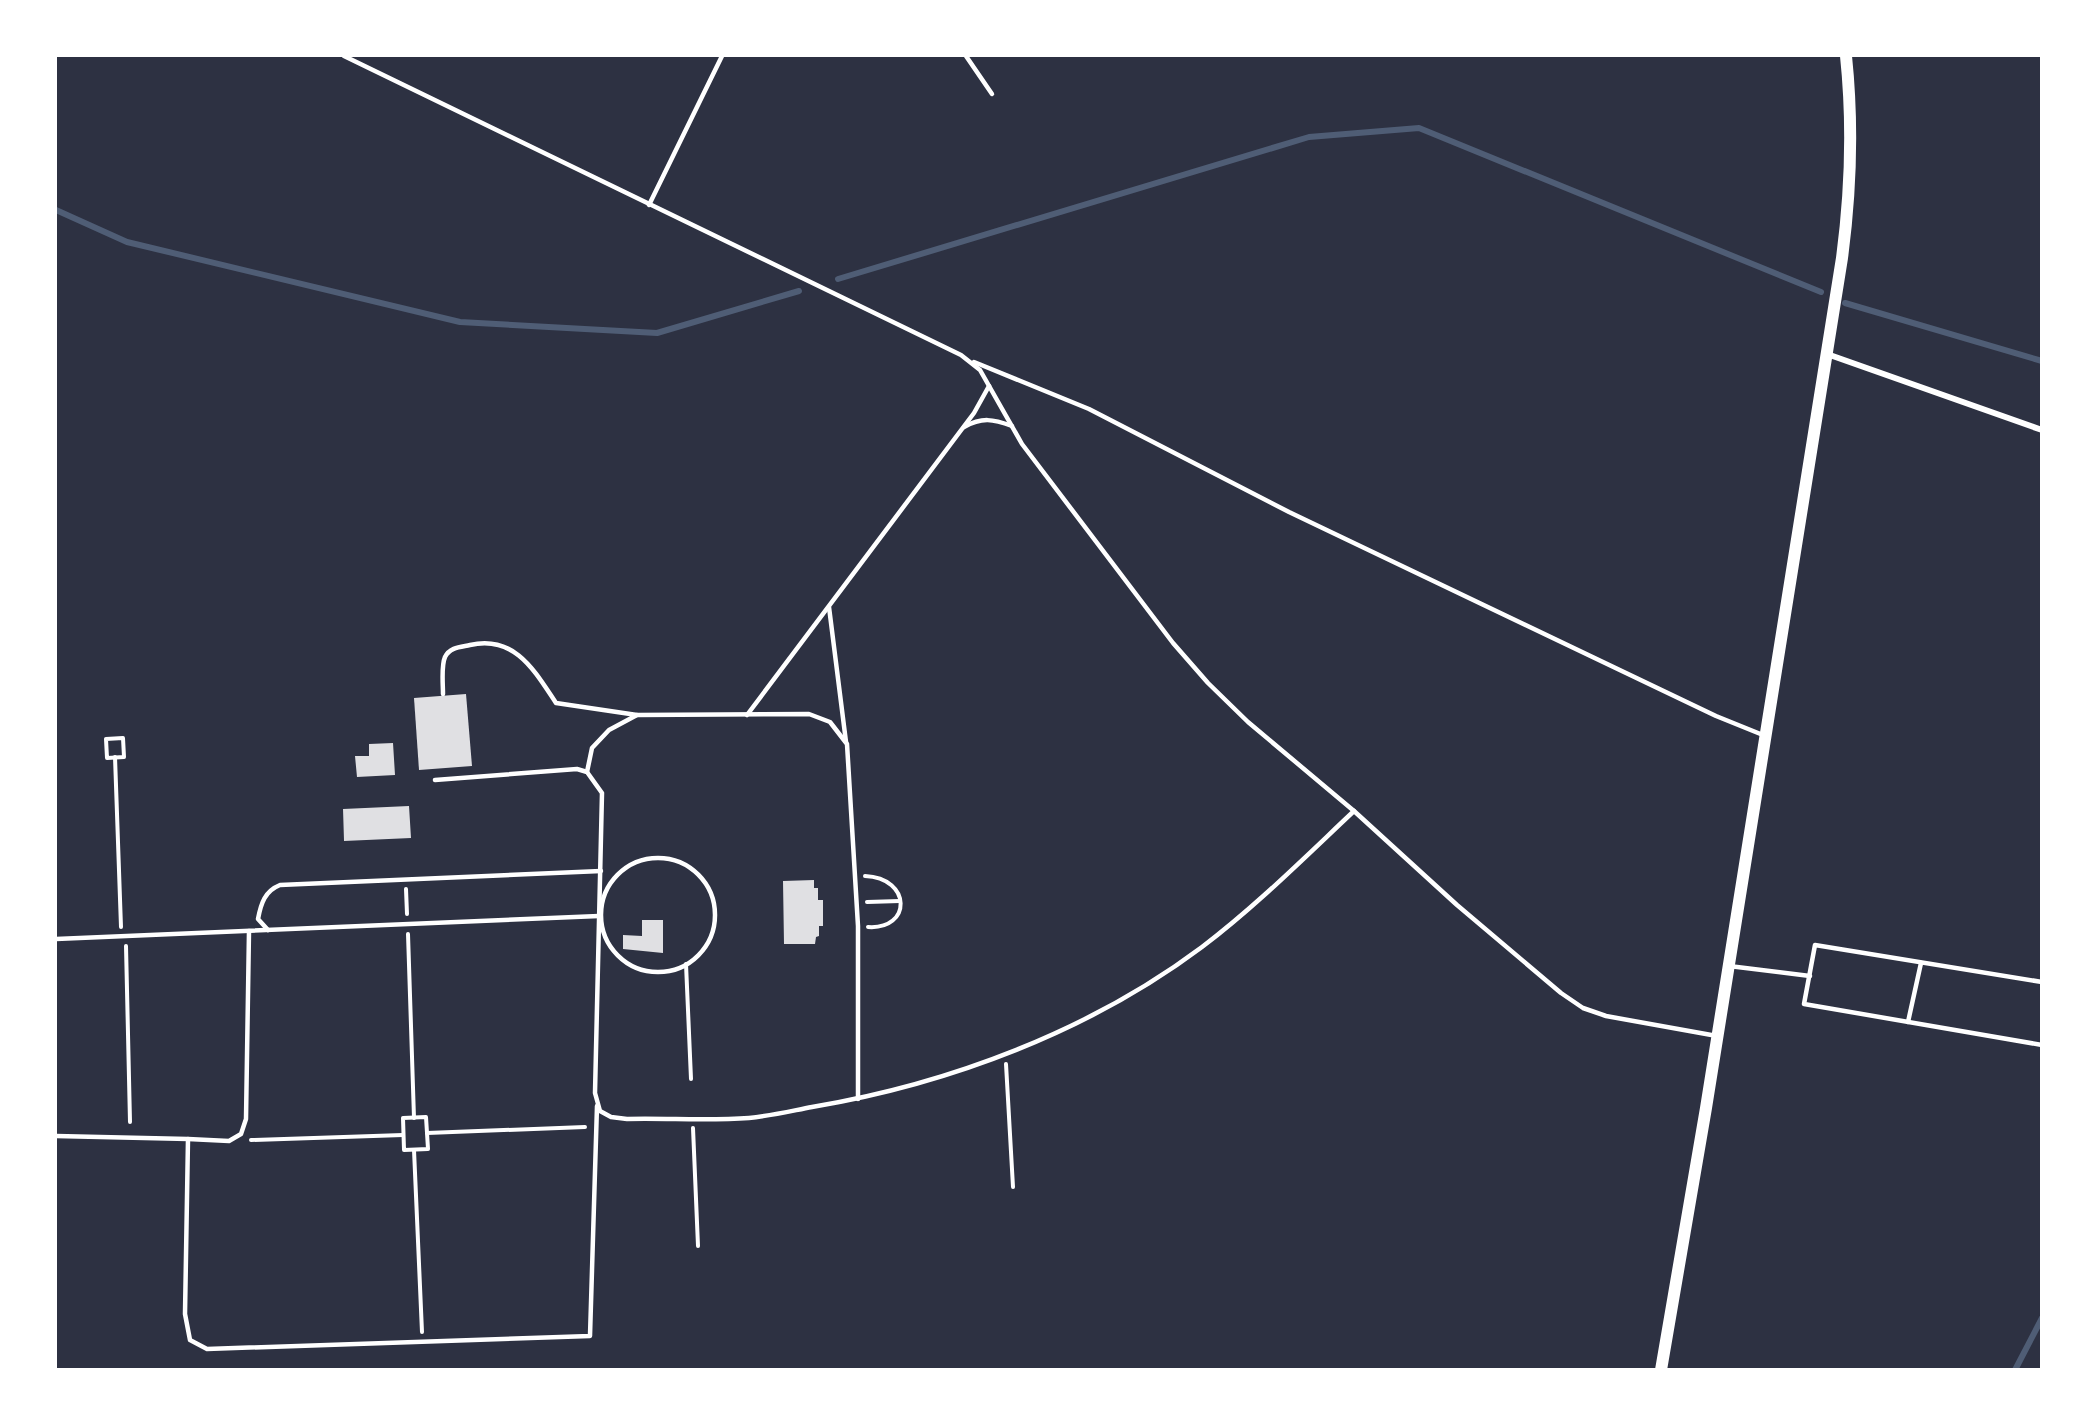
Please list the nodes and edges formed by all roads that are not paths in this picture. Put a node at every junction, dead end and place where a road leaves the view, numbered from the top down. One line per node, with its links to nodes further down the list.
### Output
1 (344, 56): 6 (lane)
2 (722, 56): 6 (lane)
3 (966, 56): 5 (lane)
4 (1846, 56): 7 (main road)
5 (992, 94)
6 (649, 205): 8 (lane)
7 (1827, 354): 12 (street); 17 (main road)
8 (968, 360): 9 (lane); 17 (lane)
9 (989, 386): 10 (lane); 11 (lane)
10 (1012, 426): 11 (lane); 21 (lane)
11 (962, 429): 13 (lane)
12 (2042, 430)
13 (829, 607): 15 (lane); 18 (lane)
14 (443, 694): 16 (lane)
15 (747, 715): 16 (lane); 18 (lane)
16 (637, 716): 19 (lane)
17 (1766, 736): 28 (main road)
18 (847, 744): 34 (lane)
19 (587, 772): 20 (lane); 22 (lane)
20 (435, 780)
21 (1354, 811): 32 (lane); 34 (lane)
22 (601, 871): 23 (lane); 24 (lane)
23 (599, 916): 23 (lane); 24 (lane); 35 (lane)
24 (268, 930): 25 (lane)
25 (249, 931): 26 (lane); 37 (lane)
26 (56, 939)
27 (1921, 963): 29 (lane); 30 (lane); 31 (lane)
28 (1729, 966): 29 (lane); 32 (main road)
29 (1810, 976): 31 (lane)
30 (2042, 982)
31 (1908, 1022): 33 (lane)
32 (1718, 1036): 38 (main road)
33 (2042, 1045)
34 (858, 1099): 35 (lane)
35 (597, 1106): 37 (lane)
36 (56, 1136): 37 (lane)
37 (188, 1139)
38 (1660, 1370)

